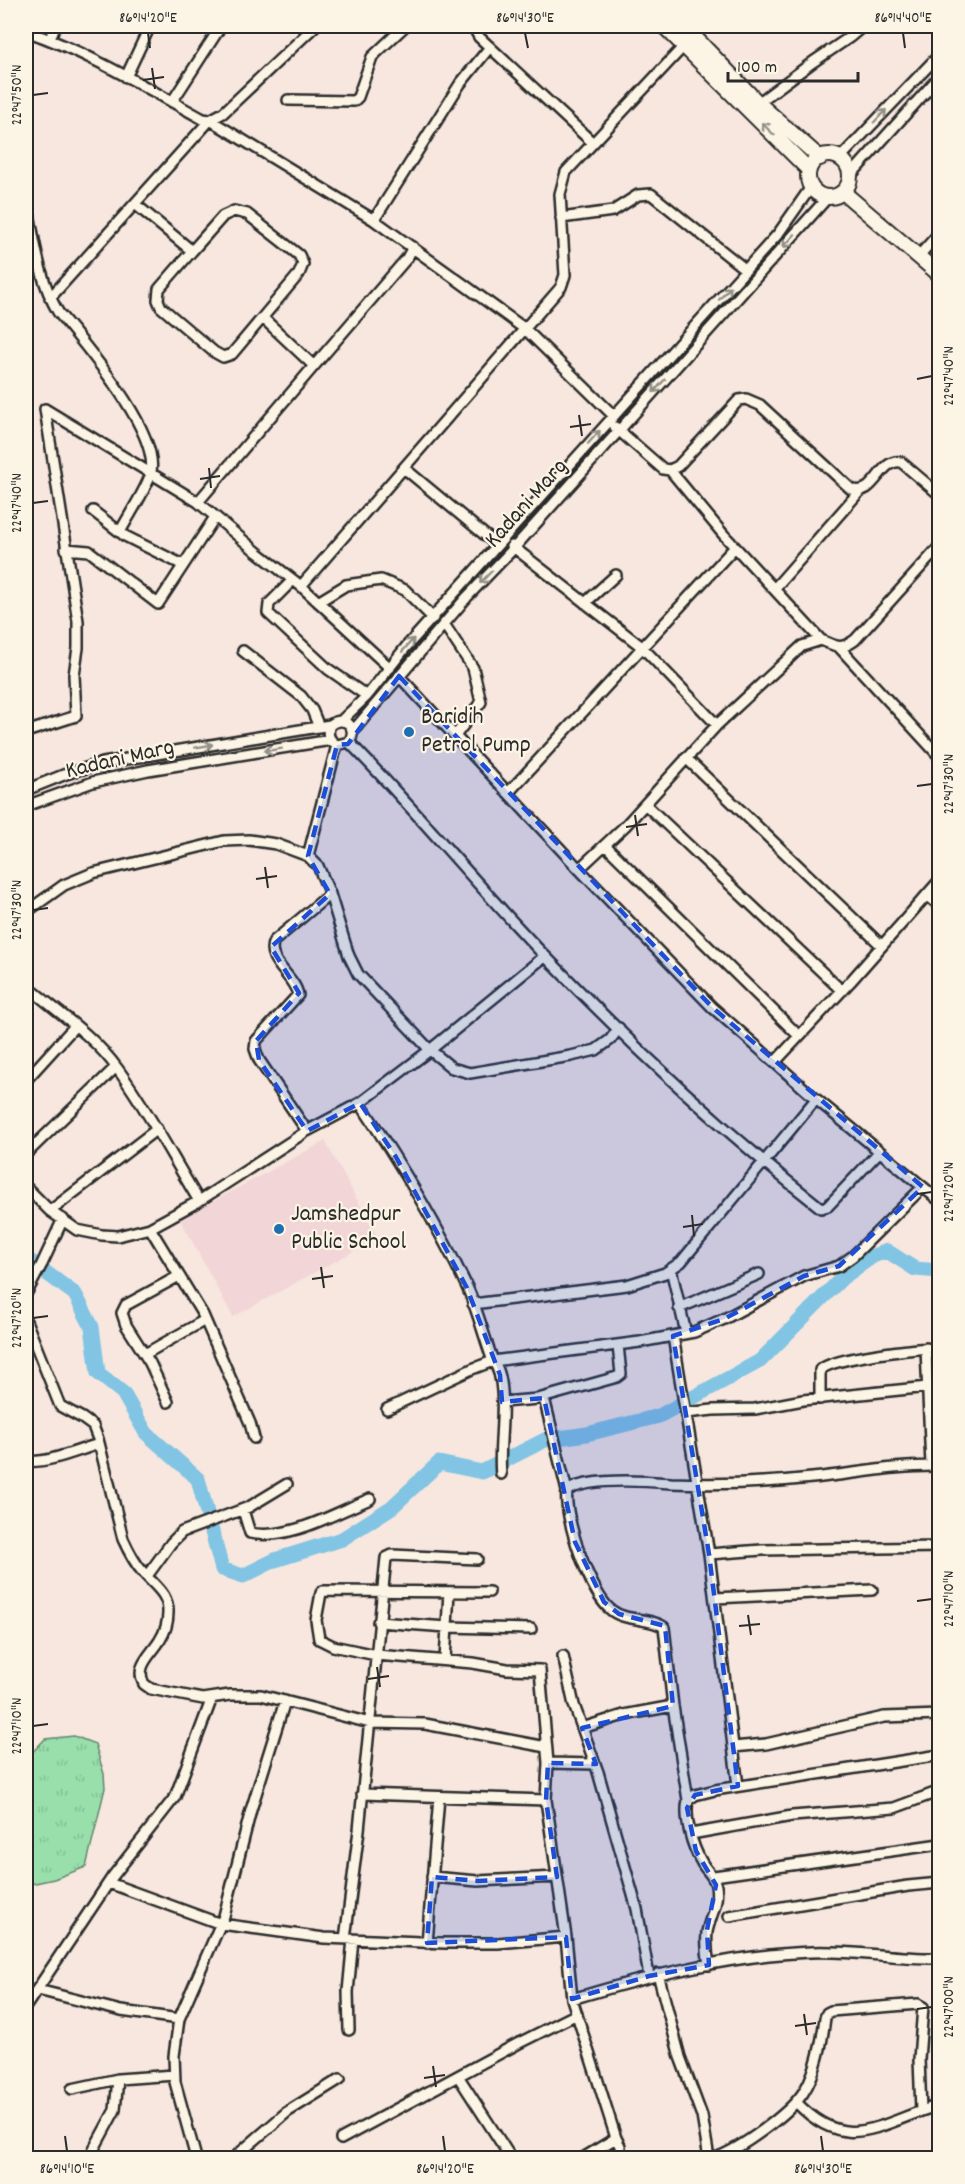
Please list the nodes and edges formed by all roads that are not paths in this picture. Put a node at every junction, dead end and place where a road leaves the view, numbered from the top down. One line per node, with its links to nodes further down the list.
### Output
1 (56, 26): 11 (street)
2 (150, 26): 16 (street)
3 (220, 26): 18 (street)
4 (315, 26): 20 (street)
5 (405, 26): 17 (street)
6 (476, 26): 12 (street)
7 (664, 26): 13 (street)
8 (684, 26): 19 (street)
9 (863, 26): 19 (street)
10 (26, 30): 11 (street)
11 (50, 39): 16 (street)
12 (490, 47): 21 (street); 32 (street)
13 (683, 47): 21 (street); 24 (street, one-way to 13)
14 (939, 54): 23 (street, one-way to 14)
15 (939, 76): 25 (street)
16 (126, 77): 18 (street)
17 (288, 100)
18 (172, 102): 20 (street)
19 (758, 104): 22 (street)
20 (210, 120): 30 (street); 32 (street)
21 (593, 143): 31 (street)
22 (820, 158): 23 (street); 24 (street)
23 (840, 158): 25 (street)
24 (809, 170): 26 (street)
25 (850, 176): 27 (street)
26 (811, 187): 28 (street); 37 (street, Kadani Marg)
27 (843, 192): 28 (street); 36 (street)
28 (828, 197): 44 (street, Kadani Marg, one-way to 44)
29 (26, 198): 39 (street)
30 (135, 204): 35 (street); 39 (street)
31 (561, 218): 37 (street); 41 (street)
32 (374, 220): 34 (street)
33 (939, 232): 36 (street)
34 (413, 248): 41 (street); 42 (street)
35 (192, 251): 40 (street); 40 (street)
36 (918, 256): 38 (street)
37 (746, 270): 43 (street, Kadani Marg, one-way to 37)
38 (939, 275)
39 (50, 298): 47 (street)
40 (263, 318): 42 (street)
41 (525, 329): 43 (street); 45 (street)
42 (314, 366): 50 (street)
43 (611, 419): 44 (street); 54 (street, Kadani Marg, one-way to 43)
44 (620, 431): 46 (street); 57 (street, Kadani Marg)
45 (404, 468): 54 (street); 62 (street)
46 (670, 470): 48 (street); 56 (street)
47 (151, 474): 50 (street); 53 (street); 58 (street)
48 (858, 492): 49 (street); 63 (street)
49 (939, 495)
50 (198, 502): 52 (street)
51 (93, 511): 53 (street)
52 (215, 517): 59 (street); 61 (street)
53 (120, 532): 59 (street)
54 (500, 542): 57 (street); 66 (street, Kadani Marg)
55 (939, 546): 70 (street)
56 (735, 547): 63 (street); 69 (street)
57 (514, 548): 65 (street); 67 (street, Kadani Marg, one-way to 67)
58 (66, 549): 59 (street); 82 (street)
59 (183, 566)
60 (616, 575): 65 (street)
61 (293, 580): 62 (street); 74 (street)
62 (302, 586): 64 (street)
63 (774, 589): 68 (street)
64 (318, 602): 66 (street); 72 (street)
65 (585, 603): 69 (street)
66 (433, 618): 72 (street, Kadani Marg, one-way to 66)
67 (444, 624): 73 (street, Kadani Marg); 83 (street)
68 (821, 640): 70 (street); 79 (street)
69 (642, 647): 79 (street); 89 (street)
70 (839, 647): 87 (street)
71 (243, 651): 80 (street)
72 (390, 668): 74 (street, Kadani Marg)
73 (399, 676): 81 (street, Kadani Marg); 83 (street)
74 (366, 696): 77 (street, Kadani Marg)
75 (939, 697): 76 (street)
76 (939, 713)
77 (342, 720): 78 (street); 81 (street)
78 (330, 725): 80 (street, Kadani Marg); 85 (street)
79 (717, 725): 86 (street)
80 (319, 727): 88 (street, Kadani Marg, one-way to 80)
81 (353, 731): 84 (street)
82 (26, 732)
83 (456, 736): 89 (street)
84 (349, 742): 85 (street); 101 (street)
85 (334, 743): 91 (street, Kadani Marg, one-way to 91); 93 (street)
86 (686, 758): 90 (street); 100 (street)
87 (939, 758)
88 (26, 790)
89 (508, 793): 94 (street)
90 (645, 804): 92 (street); 103 (street)
91 (26, 806)
92 (605, 845): 94 (street); 106 (street)
93 (308, 856): 96 (street); 99 (street)
94 (579, 869): 108 (street)
95 (939, 880): 97 (street)
96 (330, 894): 107 (street); 114 (street)
97 (927, 895): 98 (street); 100 (street)
98 (939, 906)
99 (26, 912)
100 (882, 946): 103 (street)
101 (545, 956): 105 (street); 107 (street)
102 (26, 985): 104 (street)
103 (842, 991): 106 (street)
104 (75, 1026): 109 (street); 110 (street)
105 (619, 1028): 107 (street); 117 (street)
106 (800, 1036): 108 (street)
107 (430, 1050): 112 (street)
108 (775, 1062): 111 (street)
109 (116, 1067): 113 (street); 116 (street)
110 (26, 1080)
111 (816, 1099): 115 (street); 117 (street)
112 (360, 1103): 114 (street); 129 (street)
113 (157, 1129): 120 (street); 122 (street)
114 (307, 1131): 120 (street)
115 (879, 1152): 117 (street); 119 (street)
116 (26, 1154)
117 (764, 1162): 125 (street)
118 (26, 1187): 122 (street)
119 (923, 1187): 121 (street); 133 (street)
120 (199, 1201): 124 (street)
121 (939, 1201)
122 (50, 1210): 123 (street)
123 (63, 1219): 124 (street); 128 (street)
124 (150, 1228): 127 (street)
125 (670, 1269): 129 (street); 130 (street)
126 (759, 1274): 130 (street)
127 (179, 1276): 131 (street); 138 (street)
128 (26, 1294)
129 (473, 1304): 139 (street)
130 (680, 1308): 133 (street)
131 (205, 1320): 138 (street); 147 (street)
132 (26, 1321): 148 (street)
133 (686, 1333): 134 (street)
134 (673, 1336): 135 (street); 146 (street)
135 (618, 1345): 139 (street); 141 (street)
136 (926, 1348): 137 (street); 140 (street); 142 (street)
137 (939, 1348)
138 (145, 1354): 143 (street)
139 (493, 1361): 144 (street); 145 (street)
140 (928, 1387): 142 (street); 150 (street)
141 (544, 1398): 144 (street); 154 (street)
142 (820, 1399): 146 (street)
143 (168, 1402)
144 (502, 1402): 151 (street)
145 (387, 1409)
146 (686, 1410): 153 (street)
147 (254, 1438)
148 (99, 1444): 149 (street); 160 (street)
149 (26, 1461)
150 (935, 1466): 153 (street)
151 (501, 1474)
152 (287, 1484): 156 (street)
153 (698, 1484): 154 (street); 158 (street)
154 (567, 1491): 174 (street)
155 (370, 1499): 156 (street)
156 (243, 1510): 160 (street)
157 (939, 1547): 158 (street)
158 (709, 1554): 165 (street)
159 (477, 1559): 162 (street)
160 (147, 1576): 172 (street)
161 (872, 1590): 165 (street)
162 (382, 1591): 163 (street); 166 (street); 169 (street)
163 (449, 1592): 164 (street); 167 (street)
164 (489, 1592)
165 (715, 1598): 179 (street)
166 (378, 1622): 167 (street); 169 (street)
167 (447, 1627): 168 (street); 171 (street)
168 (531, 1629)
169 (376, 1656): 171 (street); 176 (street)
170 (563, 1656): 177 (street)
171 (445, 1660): 178 (street)
172 (212, 1698): 173 (street); 194 (street)
173 (285, 1701): 176 (street); 197 (street)
174 (674, 1706): 177 (street); 188 (street)
175 (939, 1715): 179 (street)
176 (369, 1723): 178 (street); 185 (street)
177 (582, 1728): 182 (street)
178 (546, 1747): 181 (street)
179 (733, 1747): 183 (street)
180 (939, 1755): 183 (street)
181 (548, 1763): 182 (street); 187 (street)
182 (595, 1764): 203 (street)
183 (738, 1786): 188 (street)
184 (939, 1791): 189 (street)
185 (363, 1794): 186 (street); 199 (street)
186 (439, 1797): 187 (street); 192 (street)
187 (546, 1800): 193 (street)
188 (688, 1800): 189 (street)
189 (691, 1834): 191 (street)
190 (939, 1844): 191 (street)
191 (714, 1876): 202 (street)
192 (432, 1877): 193 (street); 200 (street)
193 (557, 1877): 198 (street)
194 (109, 1883): 197 (street); 204 (street)
195 (939, 1883): 196 (street)
196 (729, 1916)
197 (221, 1924): 199 (street); 208 (street)
198 (566, 1937): 200 (street); 205 (street)
199 (349, 1939): 200 (street); 209 (street)
200 (427, 1943)
201 (939, 1958): 202 (street)
202 (709, 1965): 203 (street)
203 (653, 1975): 205 (street); 228 (street)
204 (38, 1990): 206 (street); 208 (street)
205 (572, 1999): 207 (street)
206 (26, 2006)
207 (577, 2014): 211 (street); 218 (street)
208 (179, 2019): 210 (street)
209 (350, 2030)
210 (174, 2075): 212 (street); 223 (street)
211 (458, 2076): 219 (street); 225 (street)
212 (118, 2079): 214 (street); 222 (street)
213 (340, 2079): 224 (street)
214 (72, 2089)
215 (796, 2102): 217 (street); 217 (street); 221 (street)
216 (939, 2105): 217 (street)
217 (921, 2111)
218 (616, 2138): 220 (street); 226 (street)
219 (340, 2139)
220 (620, 2156): 227 (street)
221 (729, 2156): 229 (street)
222 (89, 2158)
223 (196, 2158)
224 (234, 2158)
225 (511, 2158)
226 (583, 2158)
227 (637, 2158)
228 (709, 2158)
229 (715, 2158)

